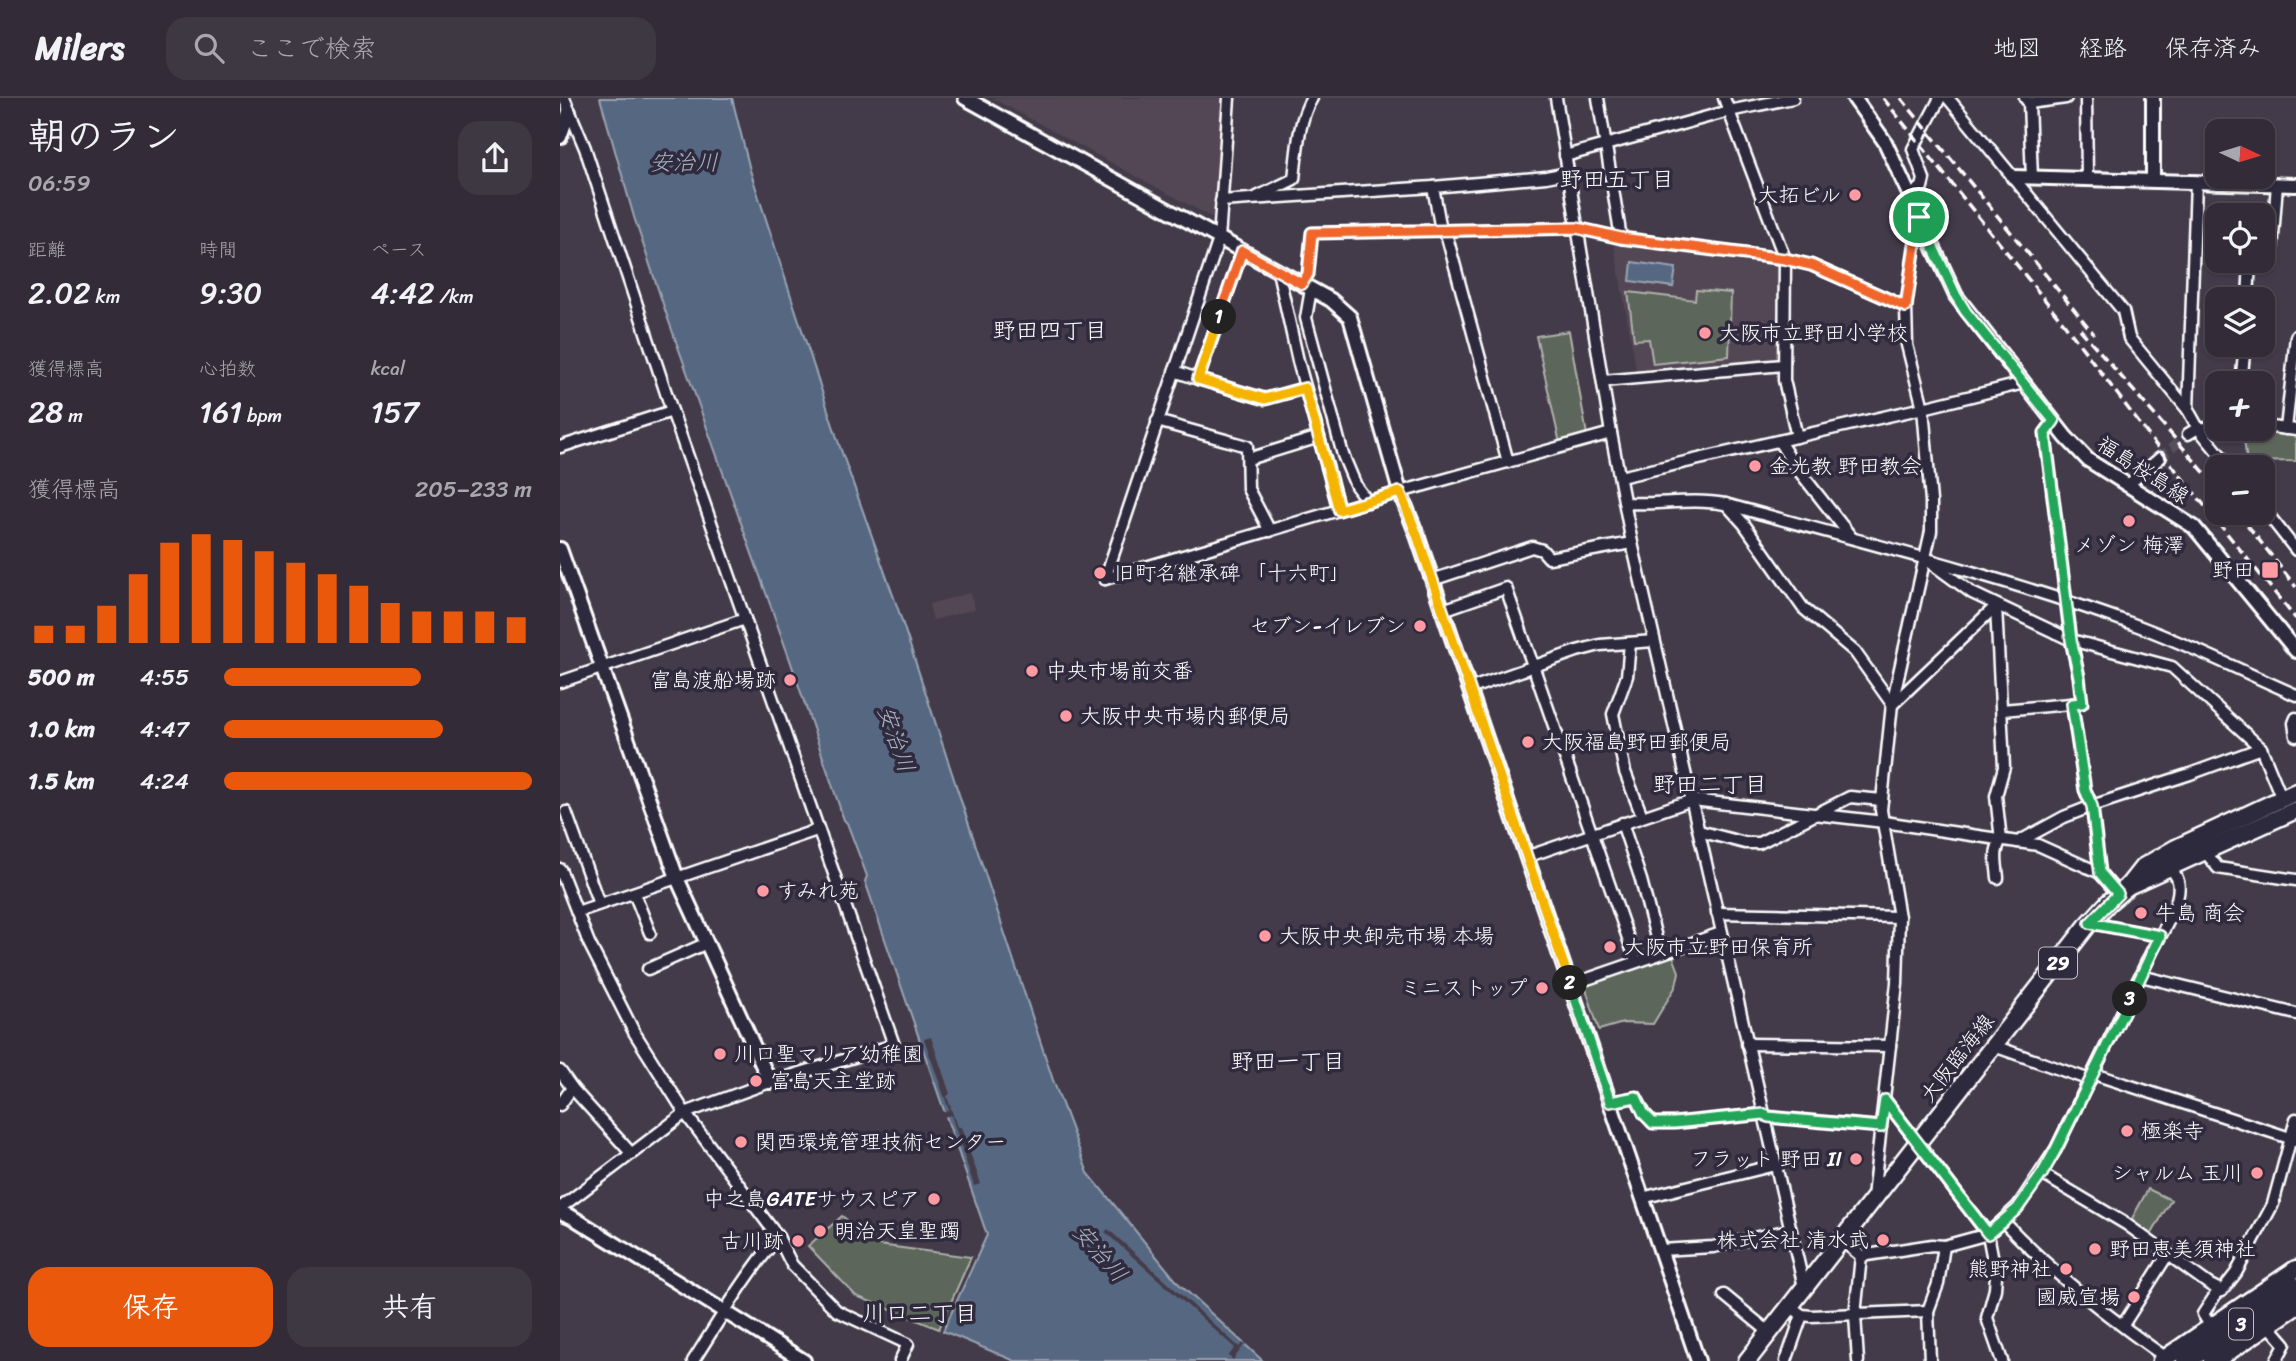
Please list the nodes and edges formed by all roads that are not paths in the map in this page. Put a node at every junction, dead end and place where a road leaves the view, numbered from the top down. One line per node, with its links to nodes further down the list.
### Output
1 (564, 98): 17 (street)
2 (965, 98): 37 (street)
3 (1229, 98): 32 (street)
4 (1312, 98): 31 (street)
5 (1556, 98): 20 (street)
6 (1598, 98): 19 (street)
7 (1724, 98): 16 (street)
8 (1793, 98): 16 (street)
9 (1853, 98): 30 (street, 福島桜島線)
10 (1940, 98): 30 (street)
11 (1948, 98): 22 (street)
12 (2066, 98): 15 (street)
13 (2086, 98): 24 (street)
14 (2153, 98): 25 (street)
15 (2027, 101): 23 (street)
16 (1729, 111): 19 (street); 39 (street)
17 (569, 112): 18 (street); 53 (street)
18 (560, 136)
19 (1607, 144): 20 (street); 36 (street)
20 (1565, 156): 21 (street)
21 (1567, 173): 29 (street); 34 (street)
22 (2013, 177): 23 (street); 52 (street)
23 (2032, 178): 24 (street)
24 (2087, 179): 25 (street)
25 (2152, 180): 26 (street)
26 (2196, 182): 27 (street); 52 (street)
27 (2277, 184): 28 (street); 42 (street)
28 (2296, 185)
29 (1433, 187): 31 (street); 35 (street)
30 (1910, 196): 33 (street, 福島桜島線)
31 (1255, 198): 32 (street)
32 (1221, 201): 37 (street)
33 (1919, 217): 43 (street); 49 (street, 福島桜島線)
34 (1577, 228): 35 (street); 36 (street); 48 (street)
35 (1441, 230): 41 (street); 68 (street)
36 (1621, 238): 39 (street)
37 (1219, 239): 38 (street); 46 (street)
38 (1242, 251): 40 (street); 47 (street)
39 (1785, 259): 43 (street); 45 (street)
40 (1278, 271): 41 (street); 50 (street)
41 (1307, 287): 71 (street); 72 (street)
42 (2249, 287)
43 (1906, 307): 51 (street)
44 (2296, 336): 58 (street)
45 (1783, 365): 48 (street); 62 (street)
46 (1174, 371): 47 (street); 54 (street)
47 (1198, 379): 50 (street)
48 (1603, 381): 59 (street)
49 (2024, 383): 51 (street); 55 (street, 福島桜島線)
50 (1305, 388): 61 (street)
51 (1923, 408): 62 (street); 82 (street)
52 (2188, 410): 56 (street)
53 (672, 411): 64 (street); 87 (street)
54 (1157, 421): 67 (street); 77 (street)
55 (2054, 421): 70 (street, 福島桜島線); 84 (street)
56 (2198, 428): 57 (street); 60 (street); 65 (street)
57 (2205, 428)
58 (2291, 430)
59 (1611, 433): 68 (street); 69 (street)
60 (2188, 434)
61 (1319, 437): 67 (street); 75 (street)
62 (1797, 437): 63 (street)
63 (1779, 441): 69 (street); 78 (street)
64 (560, 447)
65 (2220, 455)
66 (2160, 458): 70 (street)
67 (1248, 459): 77 (street)
68 (1508, 462): 71 (street)
69 (1620, 477): 73 (street)
70 (2129, 485): 91 (street, 福島桜島線)
71 (1400, 492): 72 (street); 83 (street)
72 (1368, 502): 75 (street)
73 (1625, 503): 74 (street); 79 (street)
74 (1725, 503): 78 (street); 97 (street)
75 (1339, 510): 77 (street)
76 (2275, 522): 80 (street)
77 (1270, 531)
78 (1852, 539): 82 (street)
79 (1632, 542): 83 (street); 88 (street)
80 (2294, 545)
81 (560, 549): 93 (street)
82 (1925, 559): 84 (street); 85 (street); 97 (street)
83 (1432, 580): 86 (street)
84 (2065, 601): 89 (street); 96 (street)
85 (1996, 606): 89 (street); 97 (street); 99 (street)
86 (1443, 610): 92 (street); 95 (street)
87 (745, 619): 93 (street); 113 (street)
88 (1654, 640): 90 (street); 104 (street)
89 (2071, 640): 98 (street); 102 (street)
90 (1630, 643): 92 (street); 110 (street)
91 (2296, 651)
92 (1534, 667): 95 (street); 115 (street)
93 (602, 669): 94 (street); 123 (street)
94 (560, 682)
95 (1469, 689): 119 (street)
96 (2296, 695)
97 (1892, 704): 105 (street)
98 (2077, 704): 99 (street); 106 (street)
99 (2002, 710): 116 (street)
100 (2296, 719): 101 (street)
101 (2296, 736)
102 (2261, 748): 103 (street); 106 (street)
103 (2289, 796): 127 (main road, 大阪臨海線 / 29)
104 (1692, 800): 109 (street); 110 (street); 114 (street)
105 (1882, 800): 109 (street); 112 (street)
106 (2092, 806): 117 (street); 122 (street)
107 (2296, 810): 118 (main road, 大阪臨海線)
108 (566, 812): 129 (street)
109 (1812, 815): 112 (street); 114 (street)
110 (1642, 816): 111 (street)
111 (1622, 822): 115 (street); 138 (street)
112 (1884, 822): 116 (street); 132 (street)
113 (817, 830): 123 (street); 149 (street)
114 (1699, 831): 131 (street)
115 (1592, 833): 119 (street); 139 (street)
116 (2001, 840): 117 (street); 124 (street)
117 (2018, 842): 122 (street)
118 (2206, 853): 120 (main road, 大阪臨海線); 125 (street)
119 (1526, 857): 142 (street)
120 (2169, 867): 127 (main road, 大阪臨海線); 136 (street)
121 (560, 869): 126 (street)
122 (2100, 873): 127 (street)
123 (677, 878): 128 (street); 137 (street)
124 (1998, 878)
125 (2296, 880)
126 (563, 889): 130 (street)
127 (2123, 890): 133 (main road, 大阪臨海線 / 29)
128 (634, 893): 129 (street); 134 (street)
129 (599, 904): 130 (street)
130 (576, 912): 154 (street)
131 (1717, 913): 132 (street); 135 (street)
132 (1899, 917): 145 (street)
133 (2090, 923): 136 (street); 146 (main road, 大阪臨海線 / 29)
134 (650, 933)
135 (1721, 933): 138 (street); 144 (street)
136 (2160, 936): 141 (street)
137 (707, 943): 140 (street); 149 (street)
138 (1660, 953): 139 (street)
139 (1636, 961): 142 (street)
140 (648, 970)
141 (2141, 976): 143 (street); 148 (street)
142 (1570, 985): 152 (street)
143 (2296, 1014)
144 (1747, 1044): 145 (street); 155 (street)
145 (1890, 1046): 151 (street)
146 (1994, 1046): 148 (street); 159 (main road, 大阪臨海線 / 29)
147 (560, 1071): 150 (street)
148 (2092, 1077): 158 (street); 162 (street)
149 (770, 1082): 154 (street)
150 (572, 1088): 153 (street); 160 (street)
151 (1885, 1100): 157 (street); 159 (street)
152 (1610, 1102): 155 (street); 163 (street)
153 (560, 1105)
154 (685, 1113): 160 (street); 169 (street)
155 (1764, 1114): 157 (street); 161 (street)
156 (2296, 1119): 158 (street)
157 (1881, 1127): 164 (street)
158 (2293, 1139): 178 (street)
159 (1917, 1143): 164 (main road, 大阪臨海線 / 29); 168 (street)
160 (631, 1153): 165 (street)
161 (1775, 1165): 163 (street); 167 (street)
162 (2042, 1174): 166 (street); 173 (street)
163 (1643, 1198): 172 (street)
164 (1873, 1200): 170 (main road, 大阪臨海線 / 29)
165 (560, 1210): 183 (street)
166 (2003, 1221): 168 (street); 186 (street)
167 (1789, 1230): 172 (street); 176 (street)
168 (1988, 1234): 171 (street); 199 (street)
169 (778, 1237): 183 (street); 193 (street)
170 (1841, 1240): 174 (street); 176 (main road, 大阪臨海線 / 29)
171 (1944, 1246): 174 (street); 182 (street)
172 (1660, 1250): 194 (street)
173 (2168, 1254): 178 (street); 186 (street)
174 (1861, 1256): 185 (street)
175 (2296, 1269): 187 (main road)
176 (1804, 1287): 181 (main road, 大阪臨海線 / 29)
177 (2296, 1287): 200 (highway, 3)
178 (2220, 1291): 187 (street)
179 (1724, 1295): 189 (street)
180 (2296, 1305): 201 (highway, 3)
181 (1796, 1310): 185 (street); 189 (main road, 大阪臨海線 / 29); 196 (street)
182 (1928, 1311): 185 (street); 198 (street)
183 (724, 1312): 191 (street); 192 (street)
184 (2296, 1314): 188 (main road)
185 (1855, 1315): 197 (street)
186 (2123, 1325): 190 (street)
187 (2211, 1326): 190 (main road)
188 (2272, 1329): 202 (main road); 203 (street)
189 (1769, 1332): 195 (main road, 大阪臨海線 / 29)
190 (2166, 1360)
191 (693, 1361)
192 (804, 1361)
193 (900, 1361)
194 (1698, 1361)
195 (1747, 1361)
196 (1786, 1361)
197 (1858, 1361)
198 (1930, 1361)
199 (2002, 1361)
200 (2186, 1361)
201 (2213, 1361)
202 (2226, 1361)
203 (2276, 1361)

